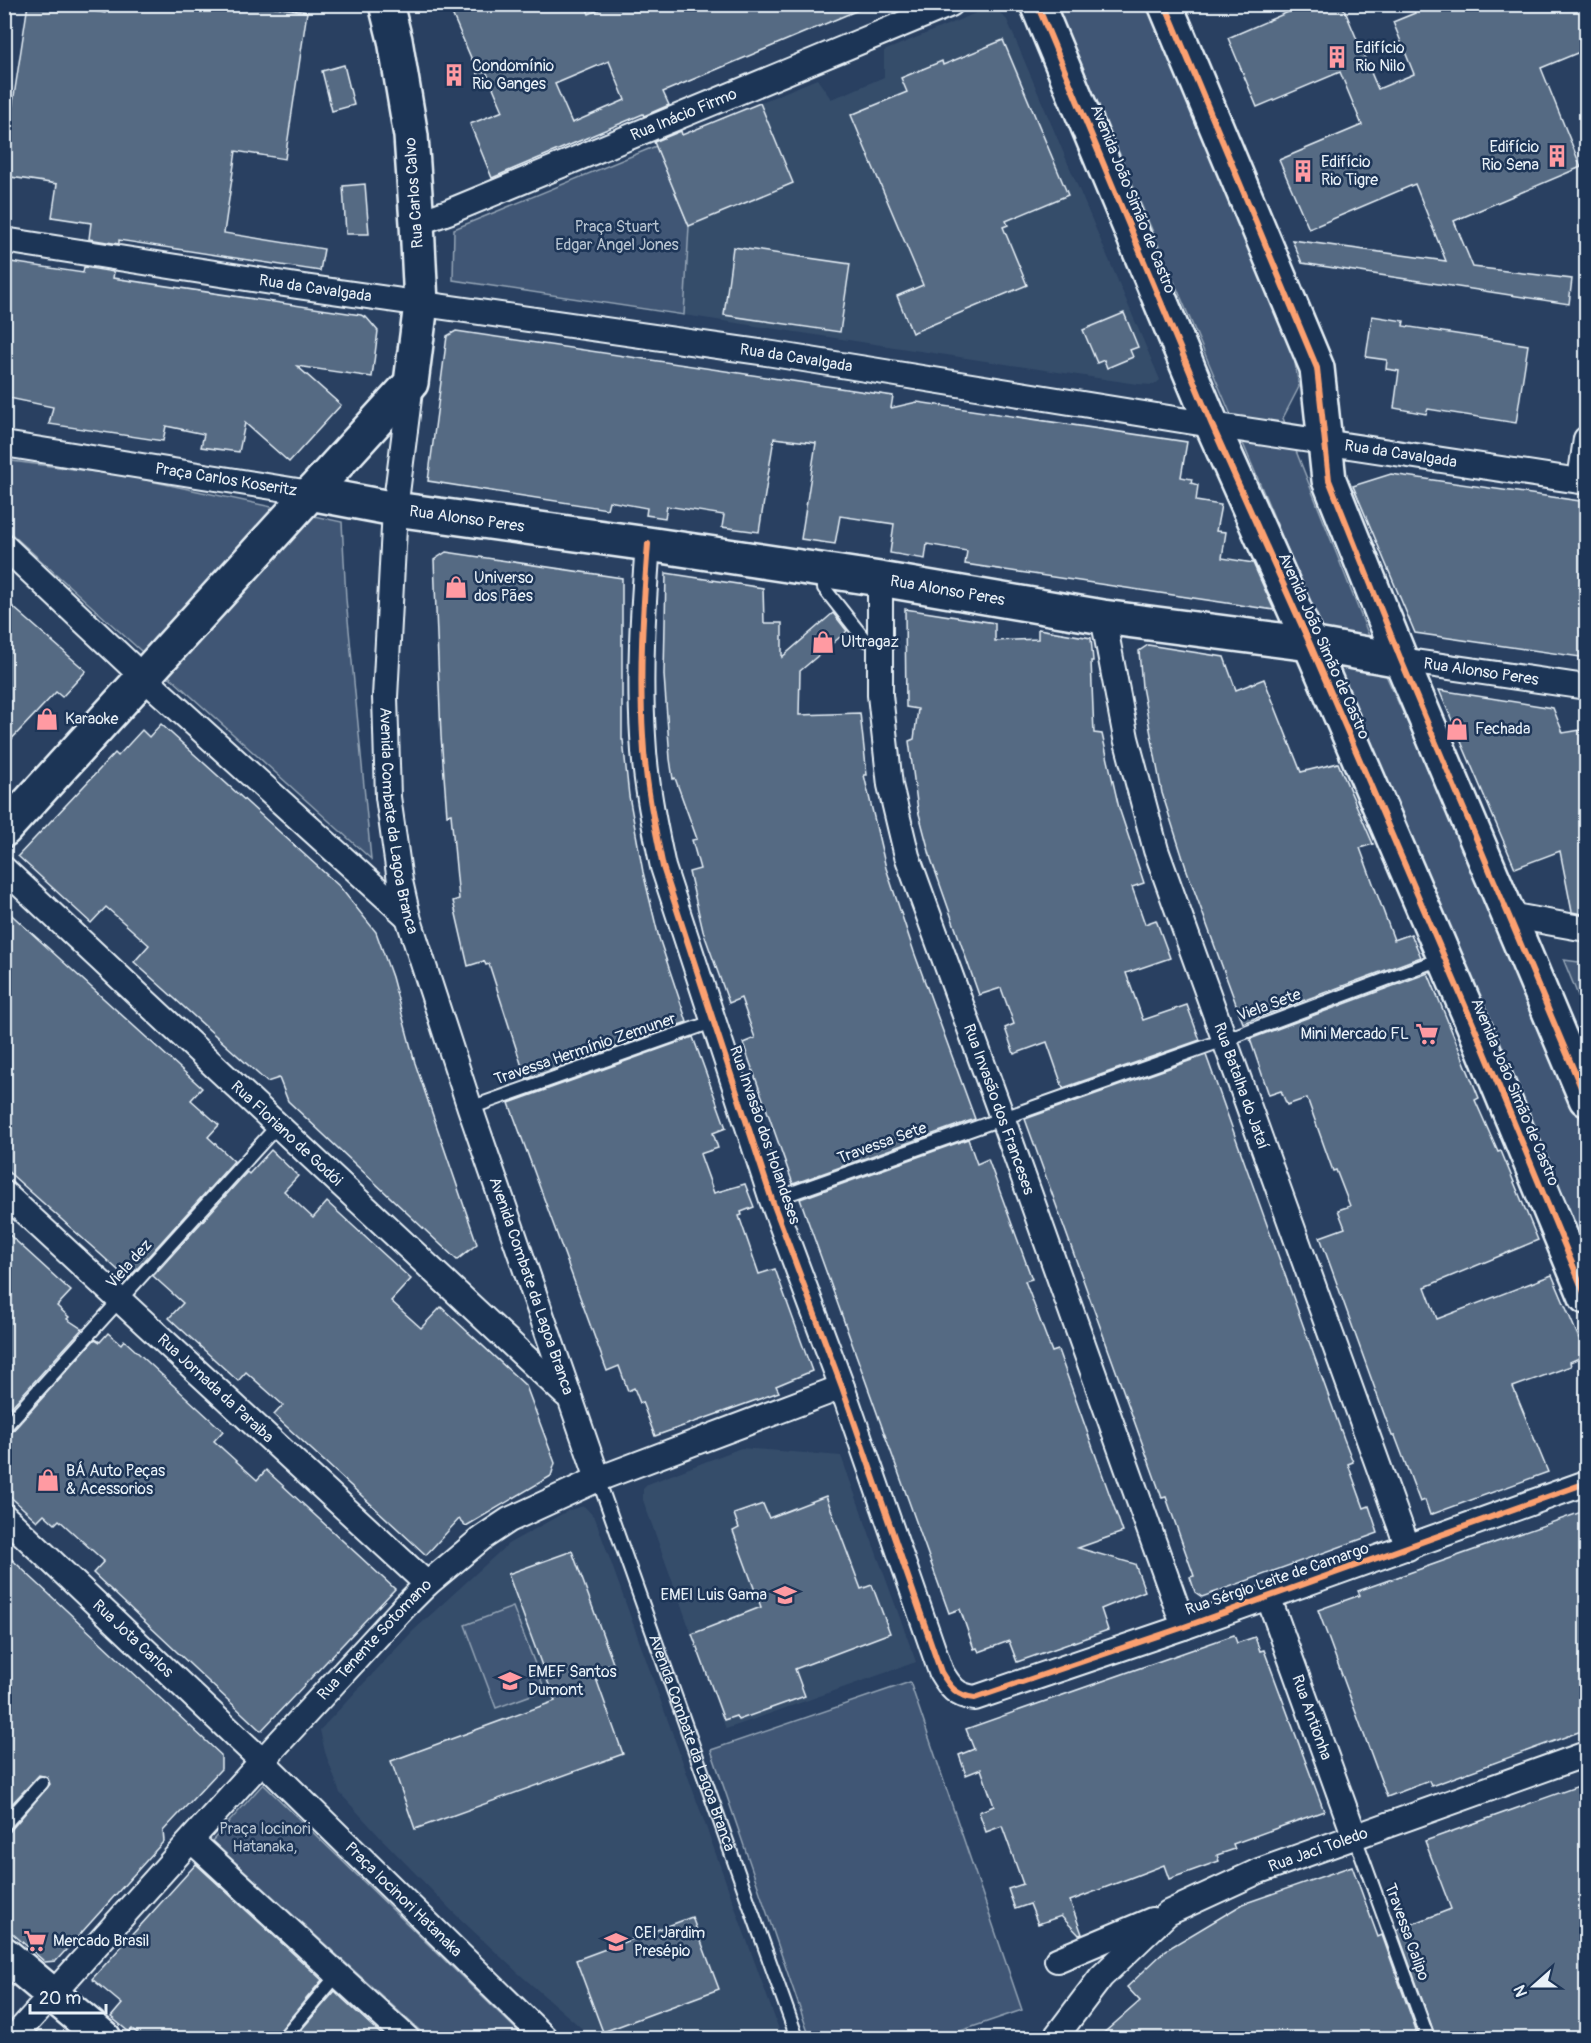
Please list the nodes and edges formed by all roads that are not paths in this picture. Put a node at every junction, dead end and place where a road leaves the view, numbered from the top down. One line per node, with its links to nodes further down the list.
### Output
1 (386, 4): 5 (main road, Rua Carlos Calvo)
2 (951, 4): 5 (street, Rua Inácio Firmo)
3 (1037, 4): 9 (main road, Avenida João Simão de Castro)
4 (1166, 4): 11 (main road)
5 (417, 224): 7 (main road, Rua Carlos Calvo)
6 (4, 240): 7 (street, Rua da Cavalgada)
7 (421, 304): 8 (main road, Rua Carlos Calvo); 9 (street, Rua da Cavalgada)
8 (411, 384): 14 (main road); 15 (street, Rua Carlos Calvo)
9 (1212, 425): 11 (street, Rua da Cavalgada); 22 (main road, Avenida João Simão de Castro)
10 (1587, 440): 13 (street)
11 (1326, 442): 13 (street, Rua da Cavalgada); 23 (main road)
12 (4, 444): 14 (street, Praça Carlos Koseritz)
13 (1583, 481)
14 (310, 493): 15 (main road, Rua Alonso Peres); 24 (main road, Praça Carlos Koseritz)
15 (394, 509): 16 (main road, Rua Alonso Peres); 29 (street, Avenida Combate da Lagoa Branca)
16 (648, 544): 18 (main road, Rua Alonso Peres); 32 (street, Rua Invasão dos Holandeses)
17 (4, 546): 24 (street)
18 (824, 571): 19 (main road, Rua Alonso Peres); 21 (lane)
19 (880, 579): 20 (main road, Rua Alonso Peres); 21 (street, Rua Invasão dos Franceses)
20 (1103, 617): 22 (main road, Rua Alonso Peres); 33 (street, Rua Batalha do Jataí)
21 (880, 642): 36 (street, Rua Invasão dos Franceses)
22 (1310, 644): 23 (main road, Rua Alonso Peres); 31 (main road, Avenida João Simão de Castro)
23 (1401, 660): 25 (street, Rua Alonso Peres); 28 (main road)
24 (144, 678): 26 (main road, Praça Carlos Koseritz); 29 (street)
25 (1587, 687)
26 (4, 830)
27 (4, 869): 37 (street, Rua Floriano de Godói)
28 (1509, 915): 30 (street); 34 (main road)
29 (408, 917): 35 (street, Avenida Combate da Lagoa Branca)
30 (1587, 928)
31 (1444, 958): 33 (lane, Viela Sete); 40 (main road, Avenida João Simão de Castro)
32 (712, 1022): 35 (lane, Travessa Hermínio Zemuner); 39 (street, Rua Invasão dos Holandeses)
33 (1224, 1040): 36 (lane, Viela Sete); 48 (street, Rua Batalha do Jataí)
34 (1587, 1099)
35 (470, 1108): 43 (street, Avenida Combate da Lagoa Branca)
36 (1002, 1117): 39 (lane, Travessa Sete); 51 (street, Rua Invasão dos Franceses)
37 (279, 1124): 41 (lane, Viela dez); 43 (street, Rua Floriano de Godói)
38 (4, 1193): 41 (street, Rua Jornada da Paraiba)
39 (772, 1200): 42 (street, Rua Invasão dos Holandeses)
40 (1587, 1297)
41 (120, 1299): 44 (lane, Viela dez); 49 (street, Rua Jornada da Paraiba)
42 (842, 1388): 45 (street, Rua Tenente Sotomano); 52 (street, Rua Invasão dos Holandeses)
43 (569, 1398): 45 (street, Avenida Combate da Lagoa Branca)
44 (4, 1428)
45 (598, 1479): 49 (street, Rua Tenente Sotomano); 69 (lane, Avenida Combate da Lagoa Branca)
46 (1587, 1483): 48 (street, Rua Sérgio Leite de Camargo)
47 (4, 1516): 54 (street, Rua Jota Carlos)
48 (1408, 1548): 50 (street, Rua Sérgio Leite de Camargo)
49 (427, 1584): 54 (street, Rua Tenente Sotomano)
50 (1268, 1596): 51 (street, Rua Sérgio Leite de Camargo); 57 (street, Rua Antionha)
51 (1184, 1627): 52 (street, Rua Sérgio Leite de Camargo)
52 (975, 1698)
53 (1587, 1754): 57 (street, Rua Jací Toledo)
54 (262, 1761): 58 (street, Rua Tenente Sotomano); 68 (street, Praça Iocinori Hatanaka)
55 (42, 1784): 56 (lane)
56 (4, 1825)
57 (1355, 1837): 59 (street, Rua Jací Toledo); 71 (lane, Travessa Calipo)
58 (192, 1841): 62 (street); 63 (street, Rua Tenente Sotomano)
59 (1168, 1913): 61 (street); 70 (street, Rua Jací Toledo)
60 (4, 1954): 63 (main road)
61 (1057, 1960)
62 (338, 1974): 66 (lane); 67 (street)
63 (52, 1994): 64 (street, Rua Tenente Sotomano); 65 (main road)
64 (13, 2038)
65 (104, 2038)
66 (284, 2038)
67 (407, 2038)
68 (545, 2038)
69 (797, 2038)
70 (1055, 2038)
71 (1428, 2038)

